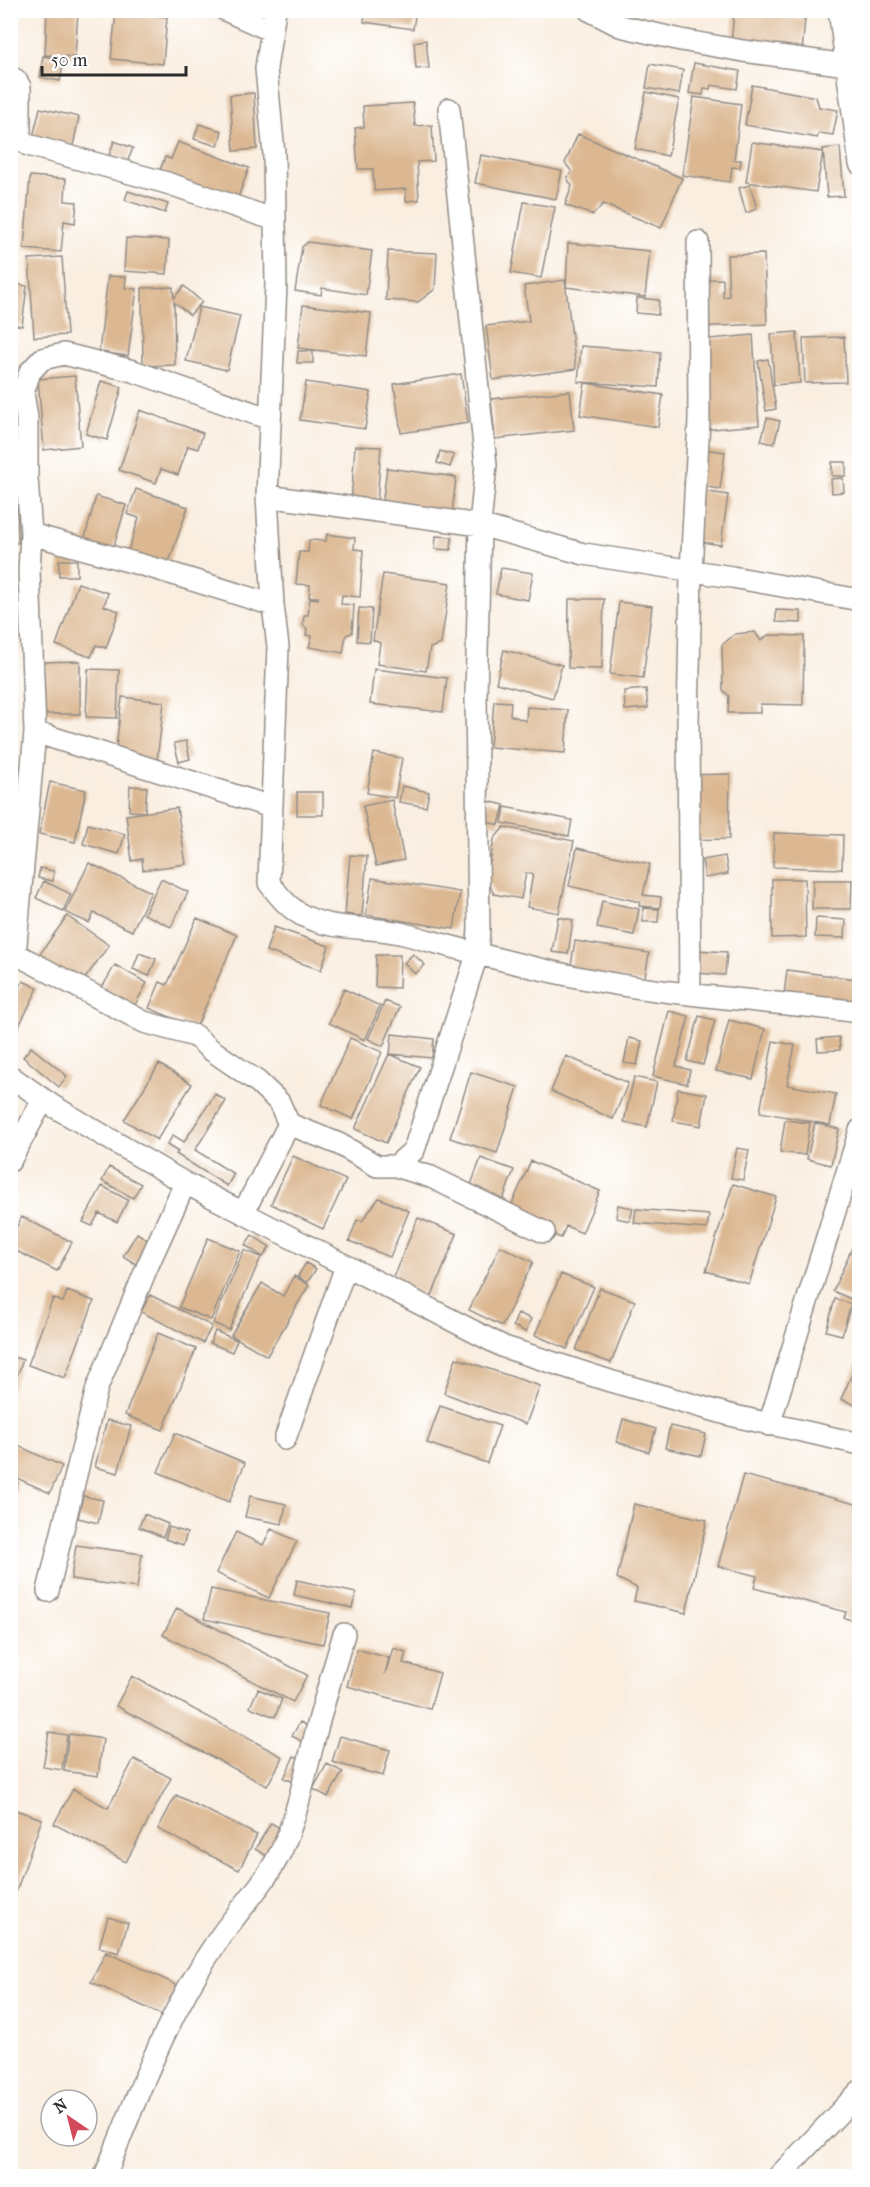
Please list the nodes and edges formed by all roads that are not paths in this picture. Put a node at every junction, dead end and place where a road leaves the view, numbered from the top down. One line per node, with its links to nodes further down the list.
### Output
1 (225, 10): 5 (street)
2 (275, 10): 5 (street)
3 (589, 10): 6 (street)
4 (839, 10): 6 (street)
5 (272, 32): 10 (street)
6 (847, 64): 9 (street)
7 (10, 77): 10 (street)
8 (449, 109): 14 (street)
9 (860, 164)
10 (275, 220): 12 (street)
11 (698, 242): 17 (street)
12 (270, 419): 13 (street); 15 (street)
13 (267, 496): 14 (street); 19 (street)
14 (480, 525): 17 (street); 22 (street)
15 (31, 534): 16 (street); 19 (street)
16 (20, 570): 20 (street)
17 (691, 571): 18 (street); 24 (street)
18 (860, 600)
19 (273, 605): 21 (street)
20 (35, 732): 21 (street); 23 (street)
21 (271, 807): 22 (street)
22 (477, 955): 24 (street); 31 (street)
23 (12, 958): 28 (street)
24 (690, 994): 25 (street)
25 (860, 1012)
26 (10, 1076): 27 (street)
27 (43, 1100): 30 (street); 32 (street)
28 (289, 1124): 31 (street); 33 (street)
29 (860, 1130): 36 (street)
30 (10, 1161)
31 (396, 1166): 34 (street)
32 (185, 1183): 33 (street); 39 (street)
33 (243, 1213): 35 (street)
34 (544, 1232)
35 (346, 1266): 36 (street); 37 (street)
36 (769, 1425): 38 (street)
37 (285, 1439)
38 (860, 1444)
39 (48, 1591)
40 (344, 1634): 42 (street)
41 (860, 2091): 43 (street)
42 (105, 2176)
43 (778, 2176)

